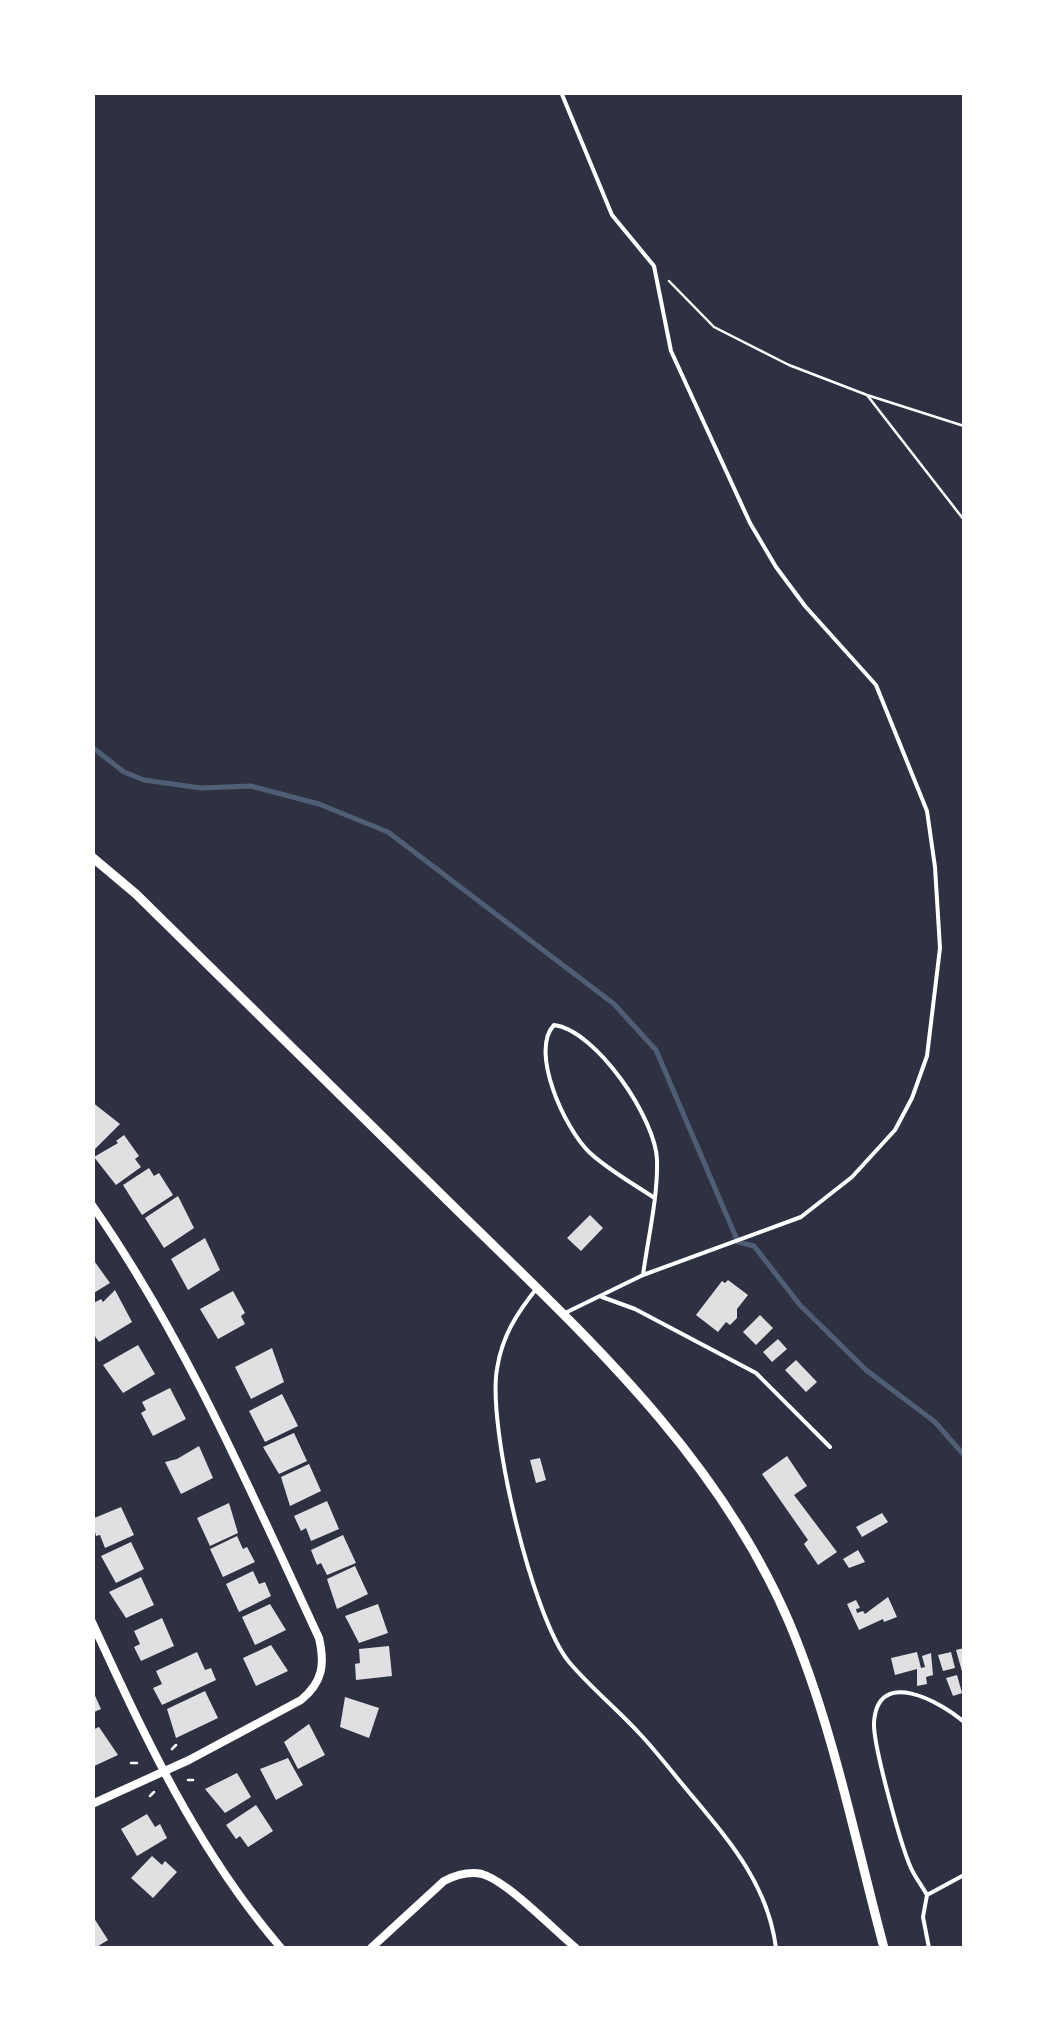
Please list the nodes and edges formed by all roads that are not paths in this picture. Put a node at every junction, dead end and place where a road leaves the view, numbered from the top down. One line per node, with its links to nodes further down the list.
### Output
1 (562, 92): 5 (lane)
2 (92, 857): 6 (street)
3 (653, 1197): 3 (lane); 5 (lane)
4 (92, 1205): 12 (street)
5 (643, 1275): 7 (lane)
6 (537, 1288): 8 (street); 19 (lane)
7 (602, 1296): 8 (lane); 9 (lane)
8 (563, 1314): 20 (street)
9 (830, 1447)
10 (92, 1622): 12 (street)
11 (964, 1722): 15 (lane)
12 (162, 1771): 13 (street); 16 (street)
13 (92, 1804)
14 (964, 1875): 15 (lane)
15 (928, 1895): 21 (lane)
16 (282, 1948)
17 (372, 1948): 18 (street)
18 (576, 1948)
19 (776, 1948)
20 (884, 1948)
21 (929, 1948)

